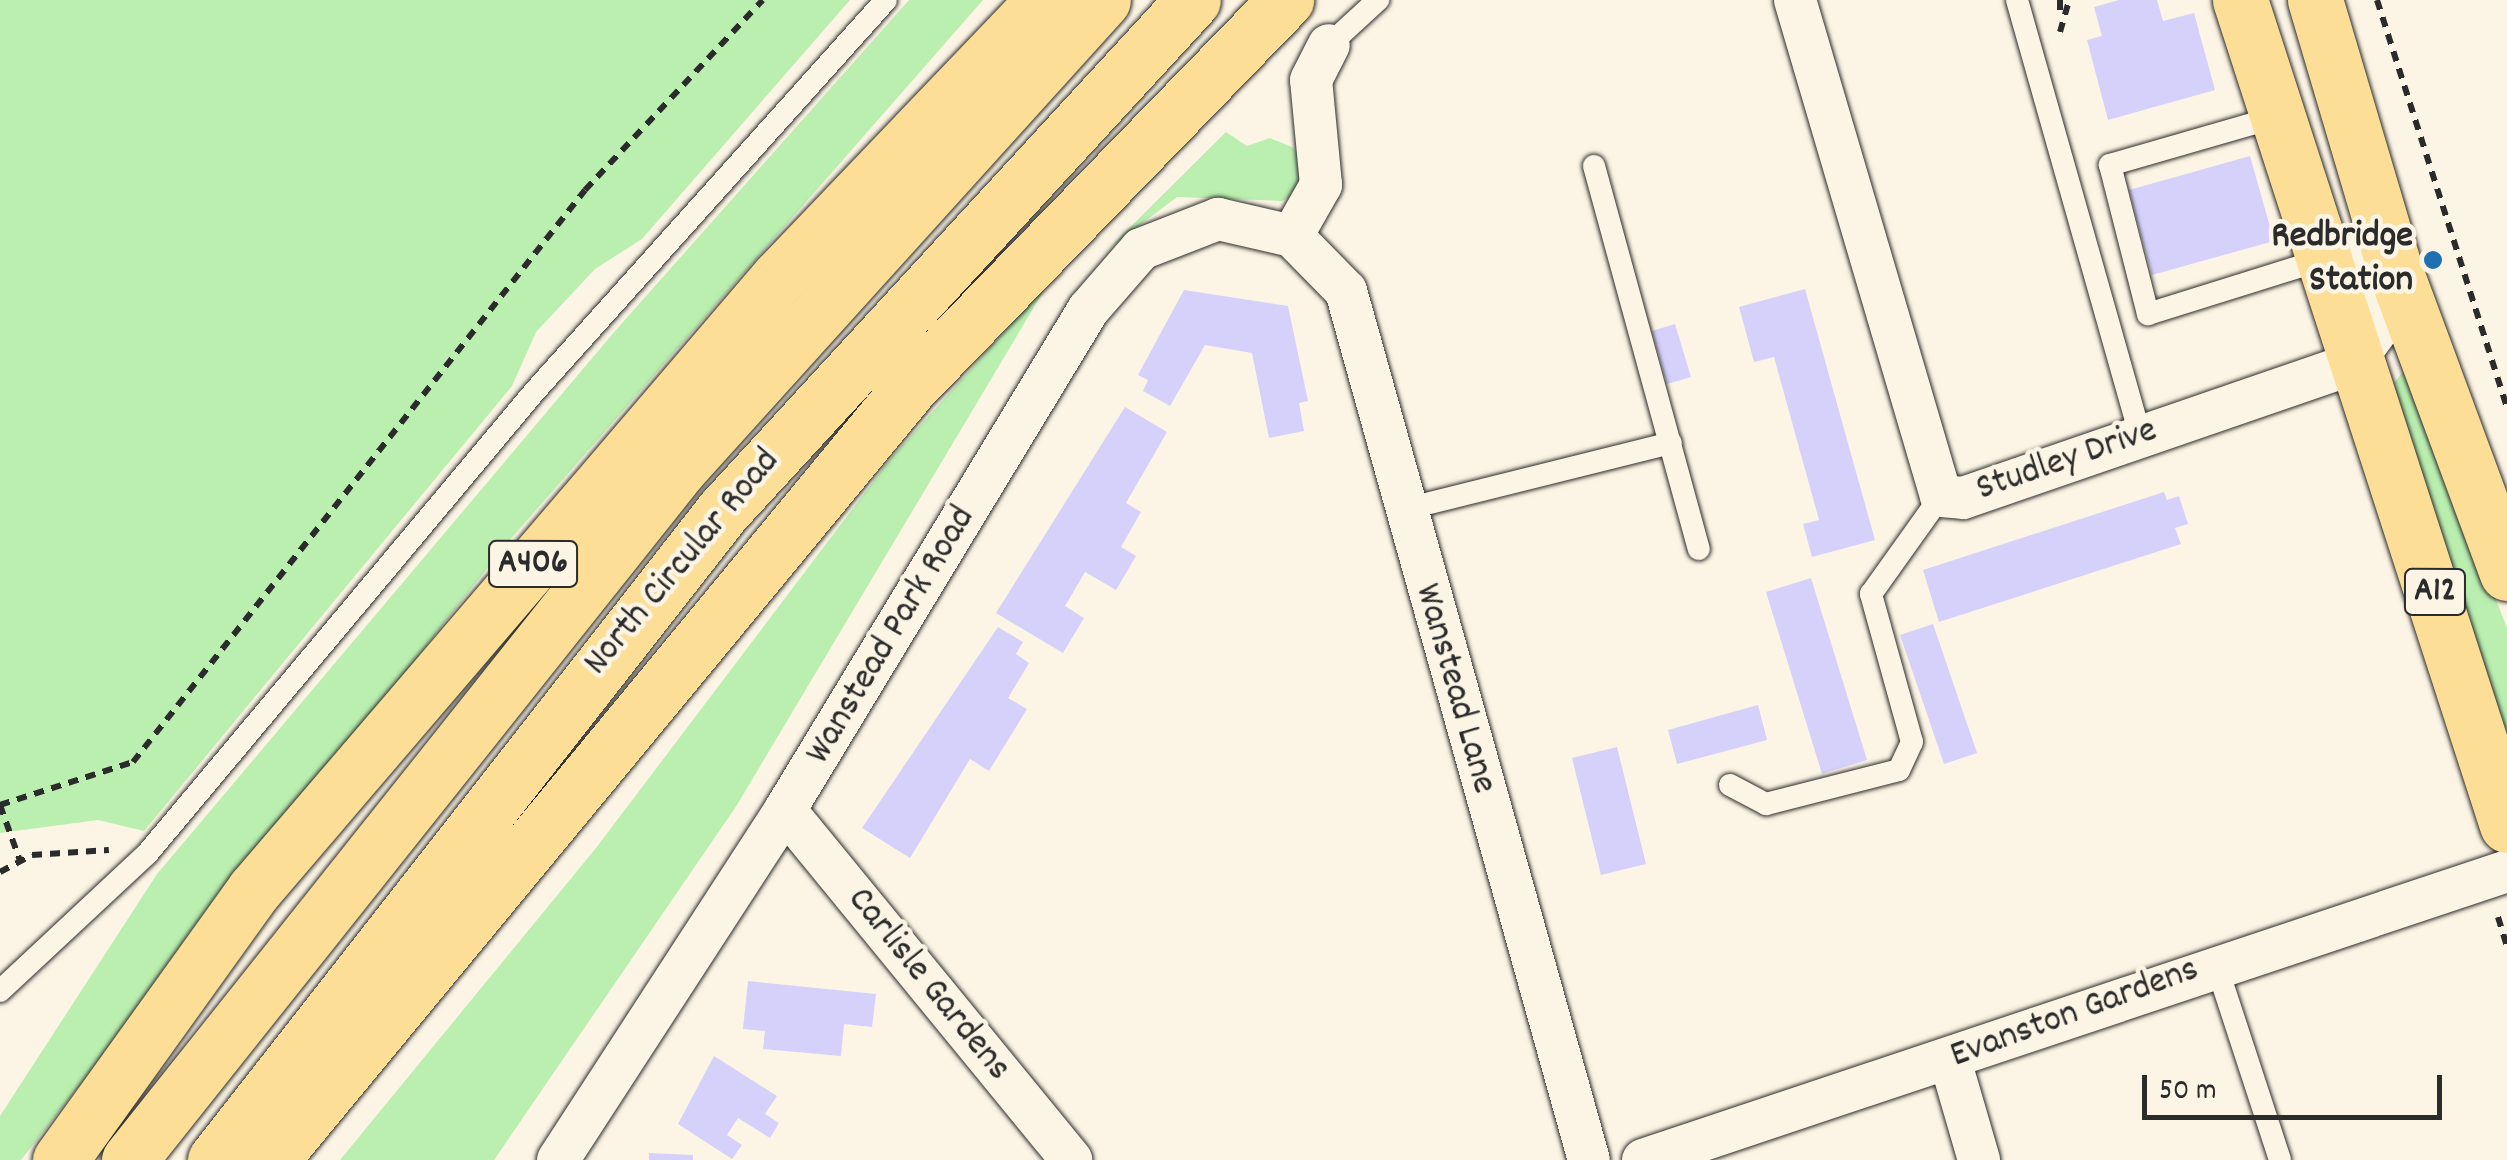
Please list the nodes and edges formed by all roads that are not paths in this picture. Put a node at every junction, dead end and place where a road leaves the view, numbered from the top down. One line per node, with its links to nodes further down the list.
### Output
1 (886, 0): 28 (lane)
2 (1044, 0): 30 (highway, A406)
3 (1103, 0): 31 (highway, North Circular Road / A406)
4 (1193, 0): 32 (highway, North Circular Road)
5 (1286, 0): 33 (highway)
6 (1378, 0): 11 (lane)
7 (1795, 0): 19 (street, Studley Drive)
8 (2017, 0): 17 (lane)
9 (2240, 0): 12 (highway, A12)
10 (2319, 16): 16 (street); 22 (highway, A12)
11 (1329, 45): 14 (street)
12 (2276, 117): 15 (highway, A12); 15 (lane)
13 (1594, 166): 18 (lane)
14 (1292, 236): 20 (street, Wanstead Lane); 24 (street, Wanstead Park Road)
15 (2320, 260): 16 (highway, A12)
16 (2352, 364): 17 (street, Studley Drive); 25 (highway, A12)
17 (2140, 436): 19 (street, Studley Drive)
18 (1671, 443): 20 (lane); 21 (lane)
19 (1941, 496): 23 (lane)
20 (1402, 510): 36 (street, Wanstead Lane)
21 (1698, 549)
22 (2507, 573)
23 (1730, 784)
24 (785, 810): 34 (street, Wanstead Park Road); 35 (street, Carlisle Gardens)
25 (2507, 825)
26 (2507, 871): 27 (street, Evanston Gardens)
27 (2216, 964): 29 (street, Evanston Gardens); 39 (lane)
28 (0, 991)
29 (1950, 1060): 37 (street, Evanston Gardens); 38 (street)
30 (60, 1160)
31 (129, 1160)
32 (214, 1160)
33 (271, 1160)
34 (558, 1160)
35 (1071, 1160)
36 (1589, 1160)
37 (1643, 1160)
38 (1978, 1160)
39 (2280, 1160)

